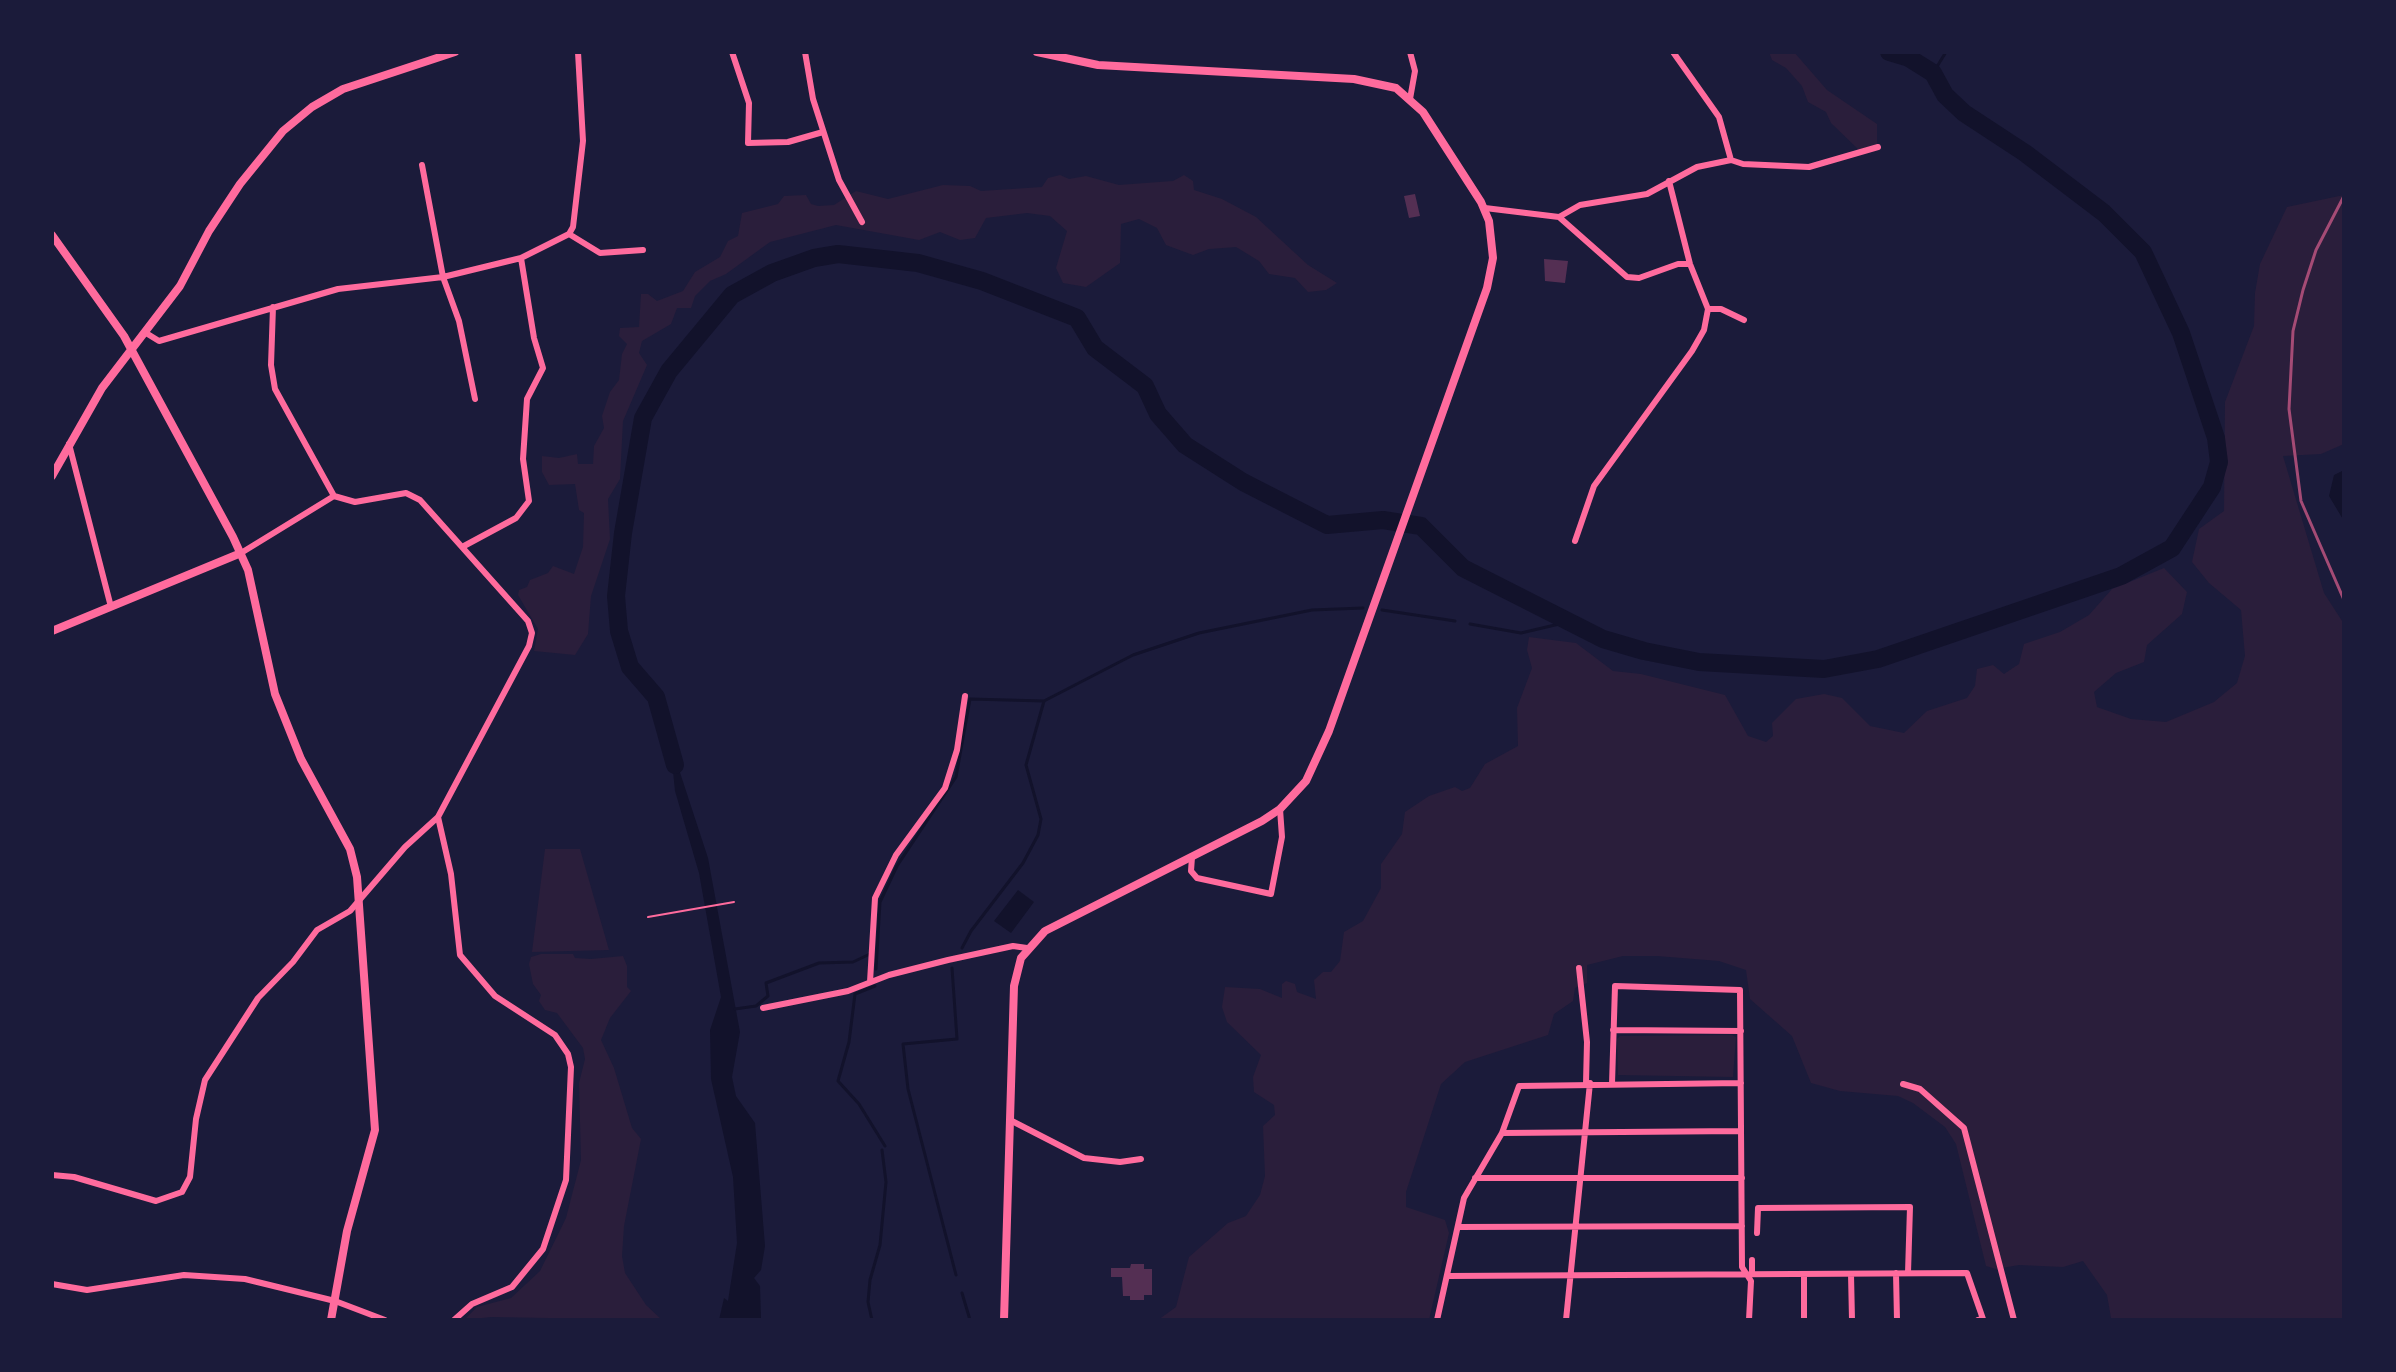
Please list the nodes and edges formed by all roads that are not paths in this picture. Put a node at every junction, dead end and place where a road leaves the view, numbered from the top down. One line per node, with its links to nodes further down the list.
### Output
1 (455, 52): 26 (street)
2 (578, 52): 17 (street)
3 (732, 52): 9 (street)
4 (805, 52): 9 (street)
5 (1037, 52): 8 (street)
6 (1410, 52): 8 (street)
7 (1673, 52): 11 (street)
8 (1410, 99): 14 (street)
9 (823, 132): 16 (street)
10 (1878, 147): 11 (street)
11 (1731, 160): 13 (street)
12 (422, 165): 22 (street)
13 (1669, 181): 15 (street); 21 (street)
14 (1485, 208): 15 (street); 38 (street)
15 (1559, 217): 21 (street)
16 (862, 222)
17 (569, 234): 19 (street); 20 (street)
18 (52, 235): 27 (street)
19 (643, 250)
20 (521, 258): 22 (street); 33 (street)
21 (1690, 264): 24 (street)
22 (443, 277): 23 (street); 28 (street)
23 (273, 307): 26 (street); 31 (street)
24 (1708, 309): 25 (street); 32 (street)
25 (1744, 320)
26 (146, 333): 27 (street)
27 (132, 352): 29 (street); 34 (street)
28 (475, 399)
29 (68, 443): 30 (street); 35 (street)
30 (52, 476)
31 (334, 496): 33 (street); 34 (street)
32 (1575, 541)
33 (464, 546): 39 (street)
34 (241, 553): 35 (street); 41 (street)
35 (111, 607): 36 (street)
36 (52, 631)
37 (965, 696): 44 (street)
38 (1280, 809): 40 (street); 40 (street)
39 (438, 817): 41 (street); 77 (street)
40 (1192, 857): 42 (street)
41 (359, 903): 57 (street); 74 (street)
42 (1027, 948): 44 (street); 52 (street)
43 (1579, 968): 48 (street)
44 (870, 982): 45 (street)
45 (763, 1008)
46 (1613, 1030): 47 (street); 47 (street); 50 (street)
47 (1741, 1031): 49 (street)
48 (1588, 1083): 50 (street); 54 (street); 55 (street)
49 (1741, 1083): 50 (street); 53 (street)
50 (1612, 1084)
51 (1903, 1084): 86 (street)
52 (1010, 1120): 56 (street); 78 (street)
53 (1741, 1131): 54 (street); 59 (street)
54 (1584, 1132): 55 (street); 60 (street)
55 (1502, 1133): 58 (street)
56 (1141, 1159)
57 (52, 1175)
58 (1475, 1178): 60 (street); 62 (street)
59 (1742, 1178): 60 (street); 61 (street)
60 (1580, 1179): 63 (street)
61 (1742, 1226): 63 (street); 68 (street)
62 (1458, 1227): 63 (street); 71 (street)
63 (1575, 1227): 72 (street)
64 (1757, 1233): 67 (street)
65 (1752, 1260): 68 (street)
66 (1896, 1273): 67 (street); 70 (street); 84 (street)
67 (1908, 1273): 85 (street)
68 (1749, 1274): 69 (street); 72 (street); 81 (street)
69 (1804, 1274): 70 (street); 82 (street)
70 (1851, 1274): 83 (street)
71 (1448, 1276): 72 (street); 79 (street)
72 (1570, 1276): 80 (street)
73 (52, 1284): 74 (street)
74 (335, 1301): 75 (street); 76 (street)
75 (331, 1320)
76 (385, 1320)
77 (454, 1320)
78 (1004, 1320)
79 (1437, 1320)
80 (1566, 1320)
81 (1749, 1320)
82 (1804, 1320)
83 (1852, 1320)
84 (1897, 1320)
85 (1982, 1320)
86 (2014, 1320)

